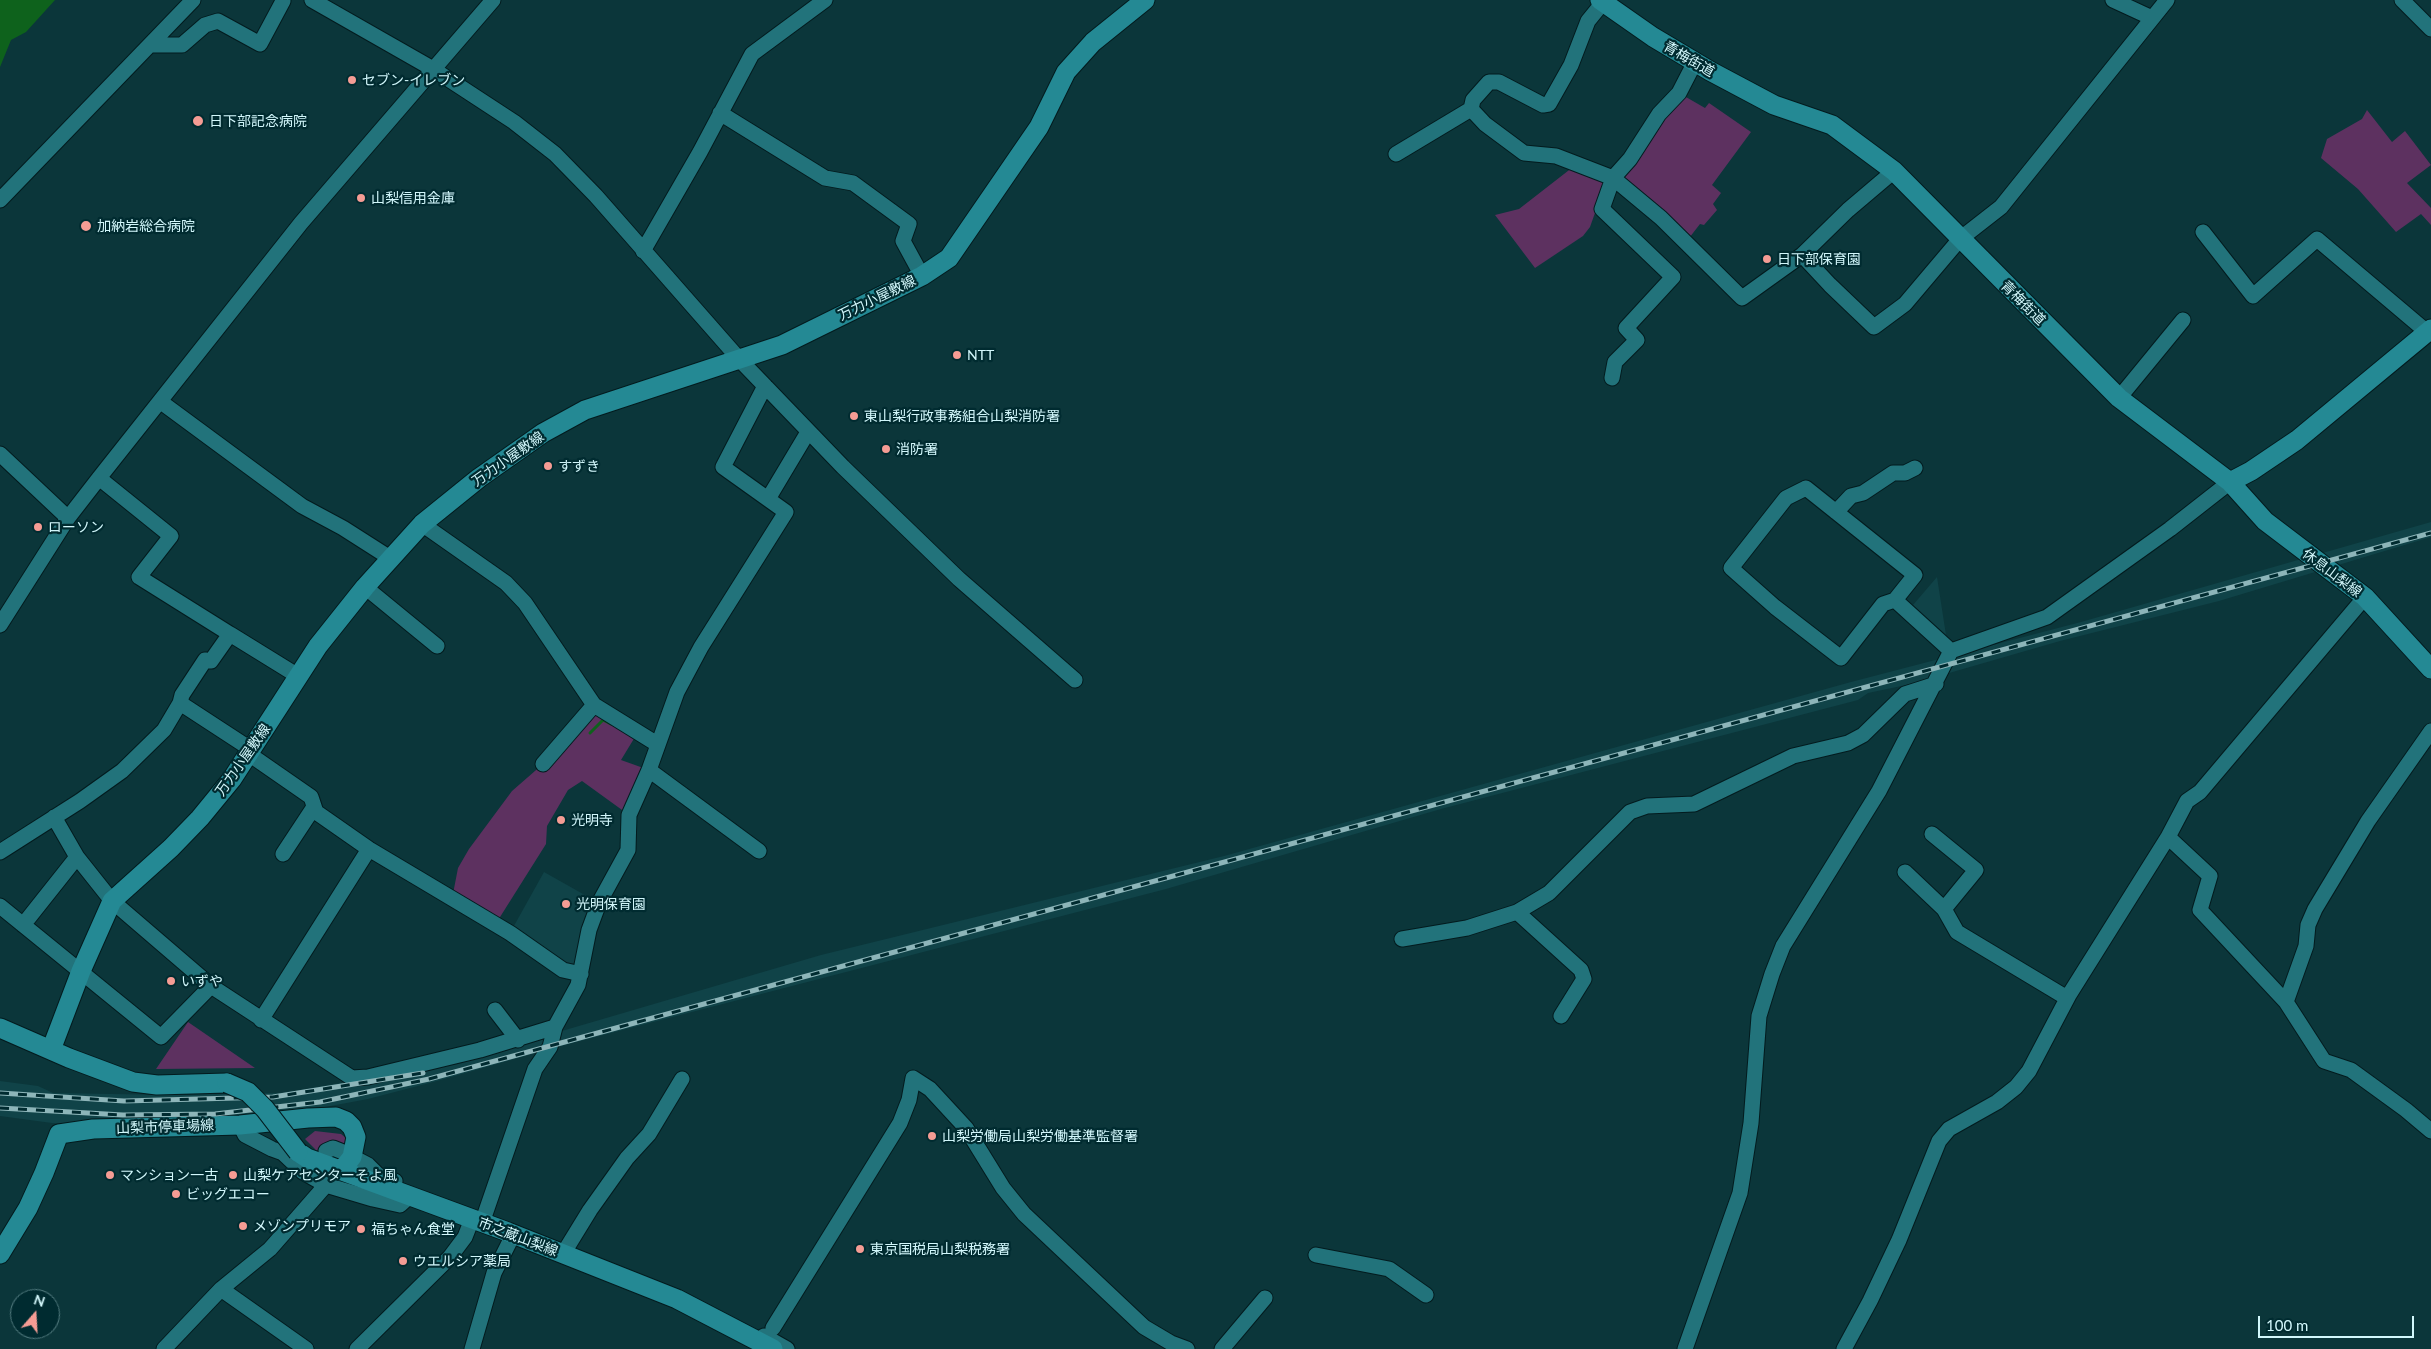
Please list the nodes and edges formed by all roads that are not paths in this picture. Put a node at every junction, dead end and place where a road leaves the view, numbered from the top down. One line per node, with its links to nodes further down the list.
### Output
1 (193, 0): 14 (street)
2 (312, 0): 11 (street)
3 (493, 0): 16 (street)
4 (825, 0): 18 (street)
5 (1145, 0): 27 (main road, 万力小屋敷線)
6 (2113, 0): 12 (street)
7 (2167, 0): 12 (street)
8 (2402, 0): 13 (street)
9 (283, 1): 14 (street)
10 (1602, 1): 15 (main road, 青梅街道); 17 (street)
11 (336, 6): 16 (street)
12 (2152, 18): 24 (street)
13 (2431, 29)
14 (152, 45): 22 (street)
15 (1695, 62): 20 (main road, 青梅街道); 21 (street)
16 (433, 69): 25 (street); 34 (street)
17 (1471, 109): 19 (street); 21 (street)
18 (720, 113): 25 (street); 27 (street)
19 (1396, 154)
20 (1894, 171): 24 (main road, 青梅街道); 26 (street)
21 (1613, 178): 26 (street); 31 (street)
22 (0, 200)
23 (2203, 232): 29 (street)
24 (1960, 238): 26 (street); 33 (main road, 青梅街道)
25 (643, 251): 30 (street)
26 (1802, 256)
27 (922, 276): 30 (main road, 万力小屋敷線)
28 (2183, 320): 33 (street)
29 (2429, 330): 39 (main road)
30 (740, 360): 32 (street); 43 (main road, 万力小屋敷線)
31 (1612, 378)
32 (765, 386): 35 (street); 40 (street)
33 (2119, 398): 39 (main road, 青梅街道)
34 (161, 402): 38 (street); 44 (street)
35 (808, 432): 40 (street); 54 (street)
36 (0, 454): 42 (street)
37 (1915, 468): 41 (street)
38 (99, 478): 42 (street); 49 (street)
39 (2230, 482): 46 (main road, 休息山梨線); 51 (street)
40 (768, 499): 59 (street)
41 (1836, 512): 47 (street); 47 (street)
42 (68, 518): 48 (street)
43 (422, 524): 44 (main road, 万力小屋敷線); 57 (street)
44 (390, 558): 45 (main road, 万力小屋敷線)
45 (365, 587): 50 (street); 53 (main road, 万力小屋敷線)
46 (2365, 598): 52 (main road, 休息山梨線); 66 (street)
47 (1895, 600): 51 (street)
48 (0, 625)
49 (230, 634): 53 (street); 56 (street)
50 (437, 646)
51 (1951, 651): 55 (street)
52 (2431, 669)
53 (298, 676): 60 (main road, 万力小屋敷線)
54 (1075, 680)
55 (1936, 684): 76 (street); 115 (street)
56 (180, 703): 60 (street); 64 (street)
57 (594, 705): 59 (street); 61 (street)
58 (2431, 732): 83 (street)
59 (656, 744): 62 (street)
60 (251, 752): 63 (street); 73 (main road, 万力小屋敷線)
61 (543, 764)
62 (649, 770): 68 (street); 80 (street)
63 (314, 807): 67 (street); 70 (street)
64 (54, 817): 69 (street); 71 (street)
65 (1932, 834): 75 (street)
66 (2168, 837): 82 (street); 83 (street)
67 (369, 849): 80 (street); 86 (street)
68 (759, 851)
69 (0, 852)
70 (282, 854)
71 (77, 857): 73 (street); 77 (street)
72 (1905, 872): 75 (street)
73 (112, 901): 79 (main road, 万力小屋敷線); 81 (street)
74 (0, 906): 77 (street)
75 (1944, 909): 82 (street)
76 (1517, 912): 78 (street); 85 (street)
77 (23, 925): 79 (street)
78 (1402, 939)
79 (81, 971): 81 (street); 90 (main road, 万力小屋敷線)
80 (581, 974): 87 (street)
81 (211, 986): 86 (street)
82 (2067, 998): 116 (street)
83 (2286, 1002): 93 (street)
84 (495, 1010): 89 (street)
85 (1561, 1016)
86 (261, 1020): 89 (street)
87 (555, 1027): 89 (street); 98 (street)
88 (0, 1028): 90 (main road)
89 (518, 1040)
90 (50, 1050): 95 (main road, 市之蔵山梨線, bridge)
91 (682, 1079): 100 (street)
92 (240, 1125): 95 (main road, 山梨市停車場線); 96 (street); 101 (main road, 山梨市停車場線)
93 (2431, 1131)
94 (326, 1151): 95 (street)
95 (347, 1164): 97 (main road, 市之蔵山梨線); 98 (street)
96 (326, 1185): 97 (street); 103 (street)
97 (410, 1196): 98 (main road, 市之蔵山梨線)
98 (480, 1219): 99 (main road, 市之蔵山梨線); 100 (street); 109 (street)
99 (513, 1234): 100 (main road, 市之蔵山梨線); 110 (street)
100 (565, 1251): 111 (main road, 市之蔵山梨線); 112 (street)
101 (0, 1254)
102 (1316, 1256): 104 (street)
103 (221, 1289): 107 (street); 108 (street)
104 (1426, 1296)
105 (1265, 1298): 114 (street)
106 (773, 1328): 113 (street)
107 (164, 1349)
108 (306, 1349)
109 (357, 1349)
110 (472, 1349)
111 (773, 1349)
112 (787, 1349)
113 (1187, 1349)
114 (1222, 1349)
115 (1685, 1349)
116 (1844, 1349)

